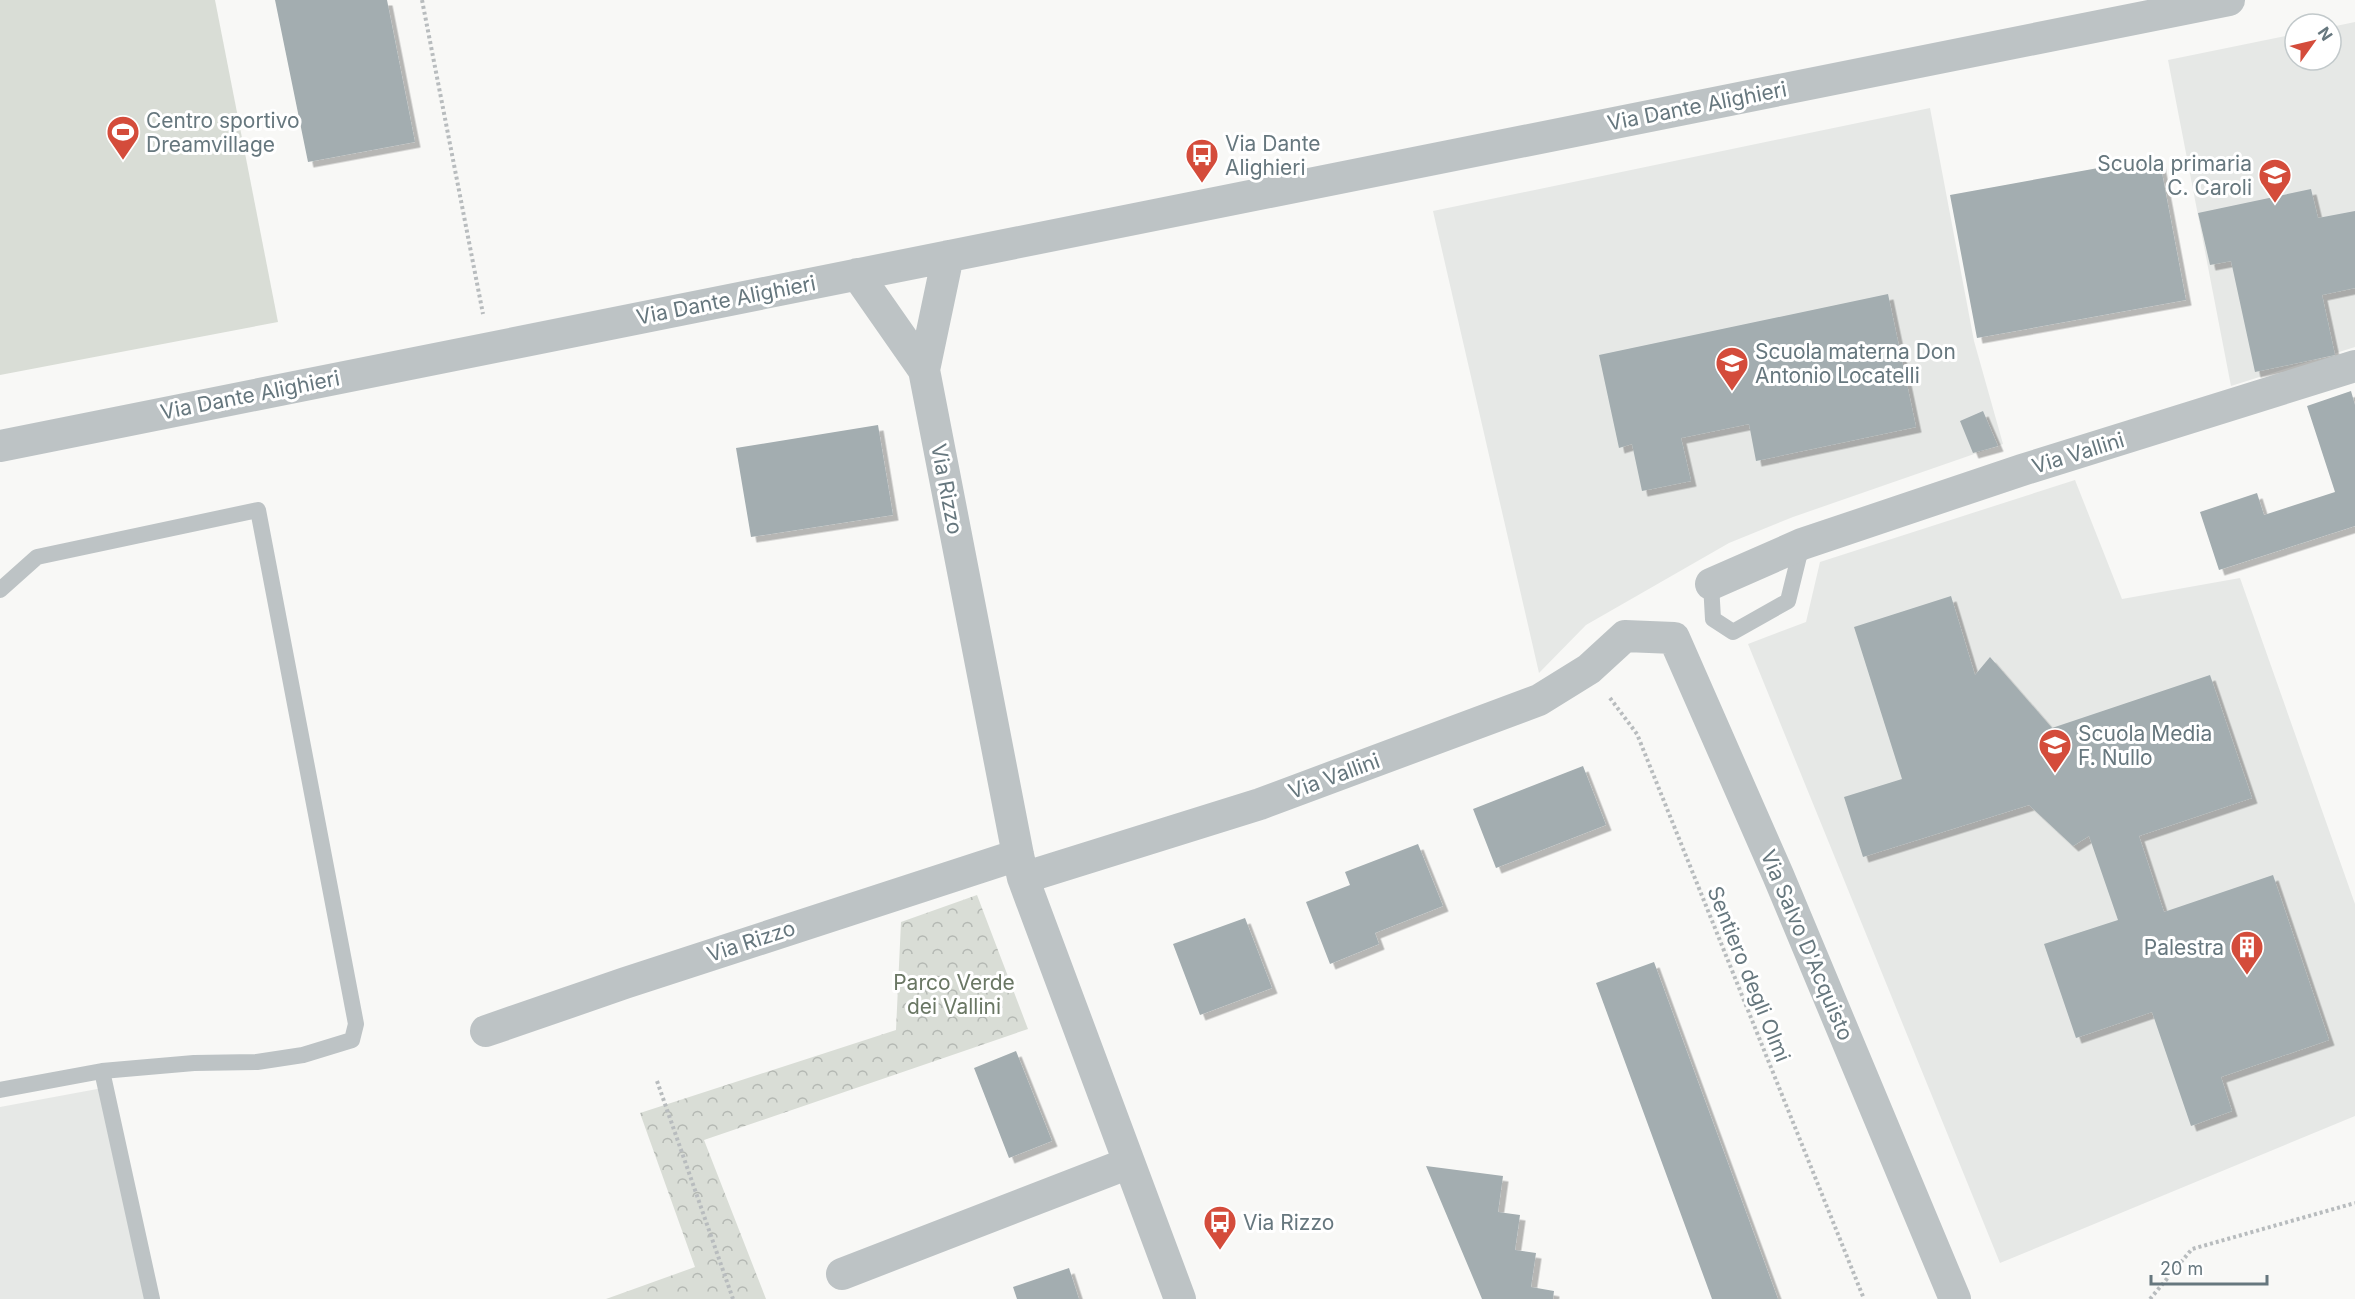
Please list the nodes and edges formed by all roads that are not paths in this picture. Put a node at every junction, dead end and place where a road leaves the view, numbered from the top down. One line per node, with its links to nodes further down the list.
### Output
1 (2229, 0): 2 (street, Via Dante Alighieri)
2 (948, 256): 3 (street, Via Dante Alighieri); 5 (street, Via Rizzo)
3 (857, 274): 5 (street, Via Rizzo); 6 (street, Via Dante Alighieri)
4 (2355, 366): 7 (street, Via Vallini)
5 (924, 370): 11 (street, Via Rizzo)
6 (0, 446)
7 (1802, 543): 8 (street, Via Vallini); 8 (lane, Via Vallini)
8 (1711, 584)
9 (0, 590): 13 (lane)
10 (1625, 636): 11 (street, Via Vallini); 19 (street, Via Salvo D'Acquisto)
11 (1020, 866): 12 (street, Via Rizzo); 15 (street, Via Rizzo)
12 (486, 1031)
13 (102, 1071): 14 (lane); 17 (lane)
14 (0, 1090)
15 (1129, 1163): 16 (street); 18 (street, Via Rizzo)
16 (842, 1274)
17 (152, 1299)
18 (1180, 1299)
19 (1955, 1299)

